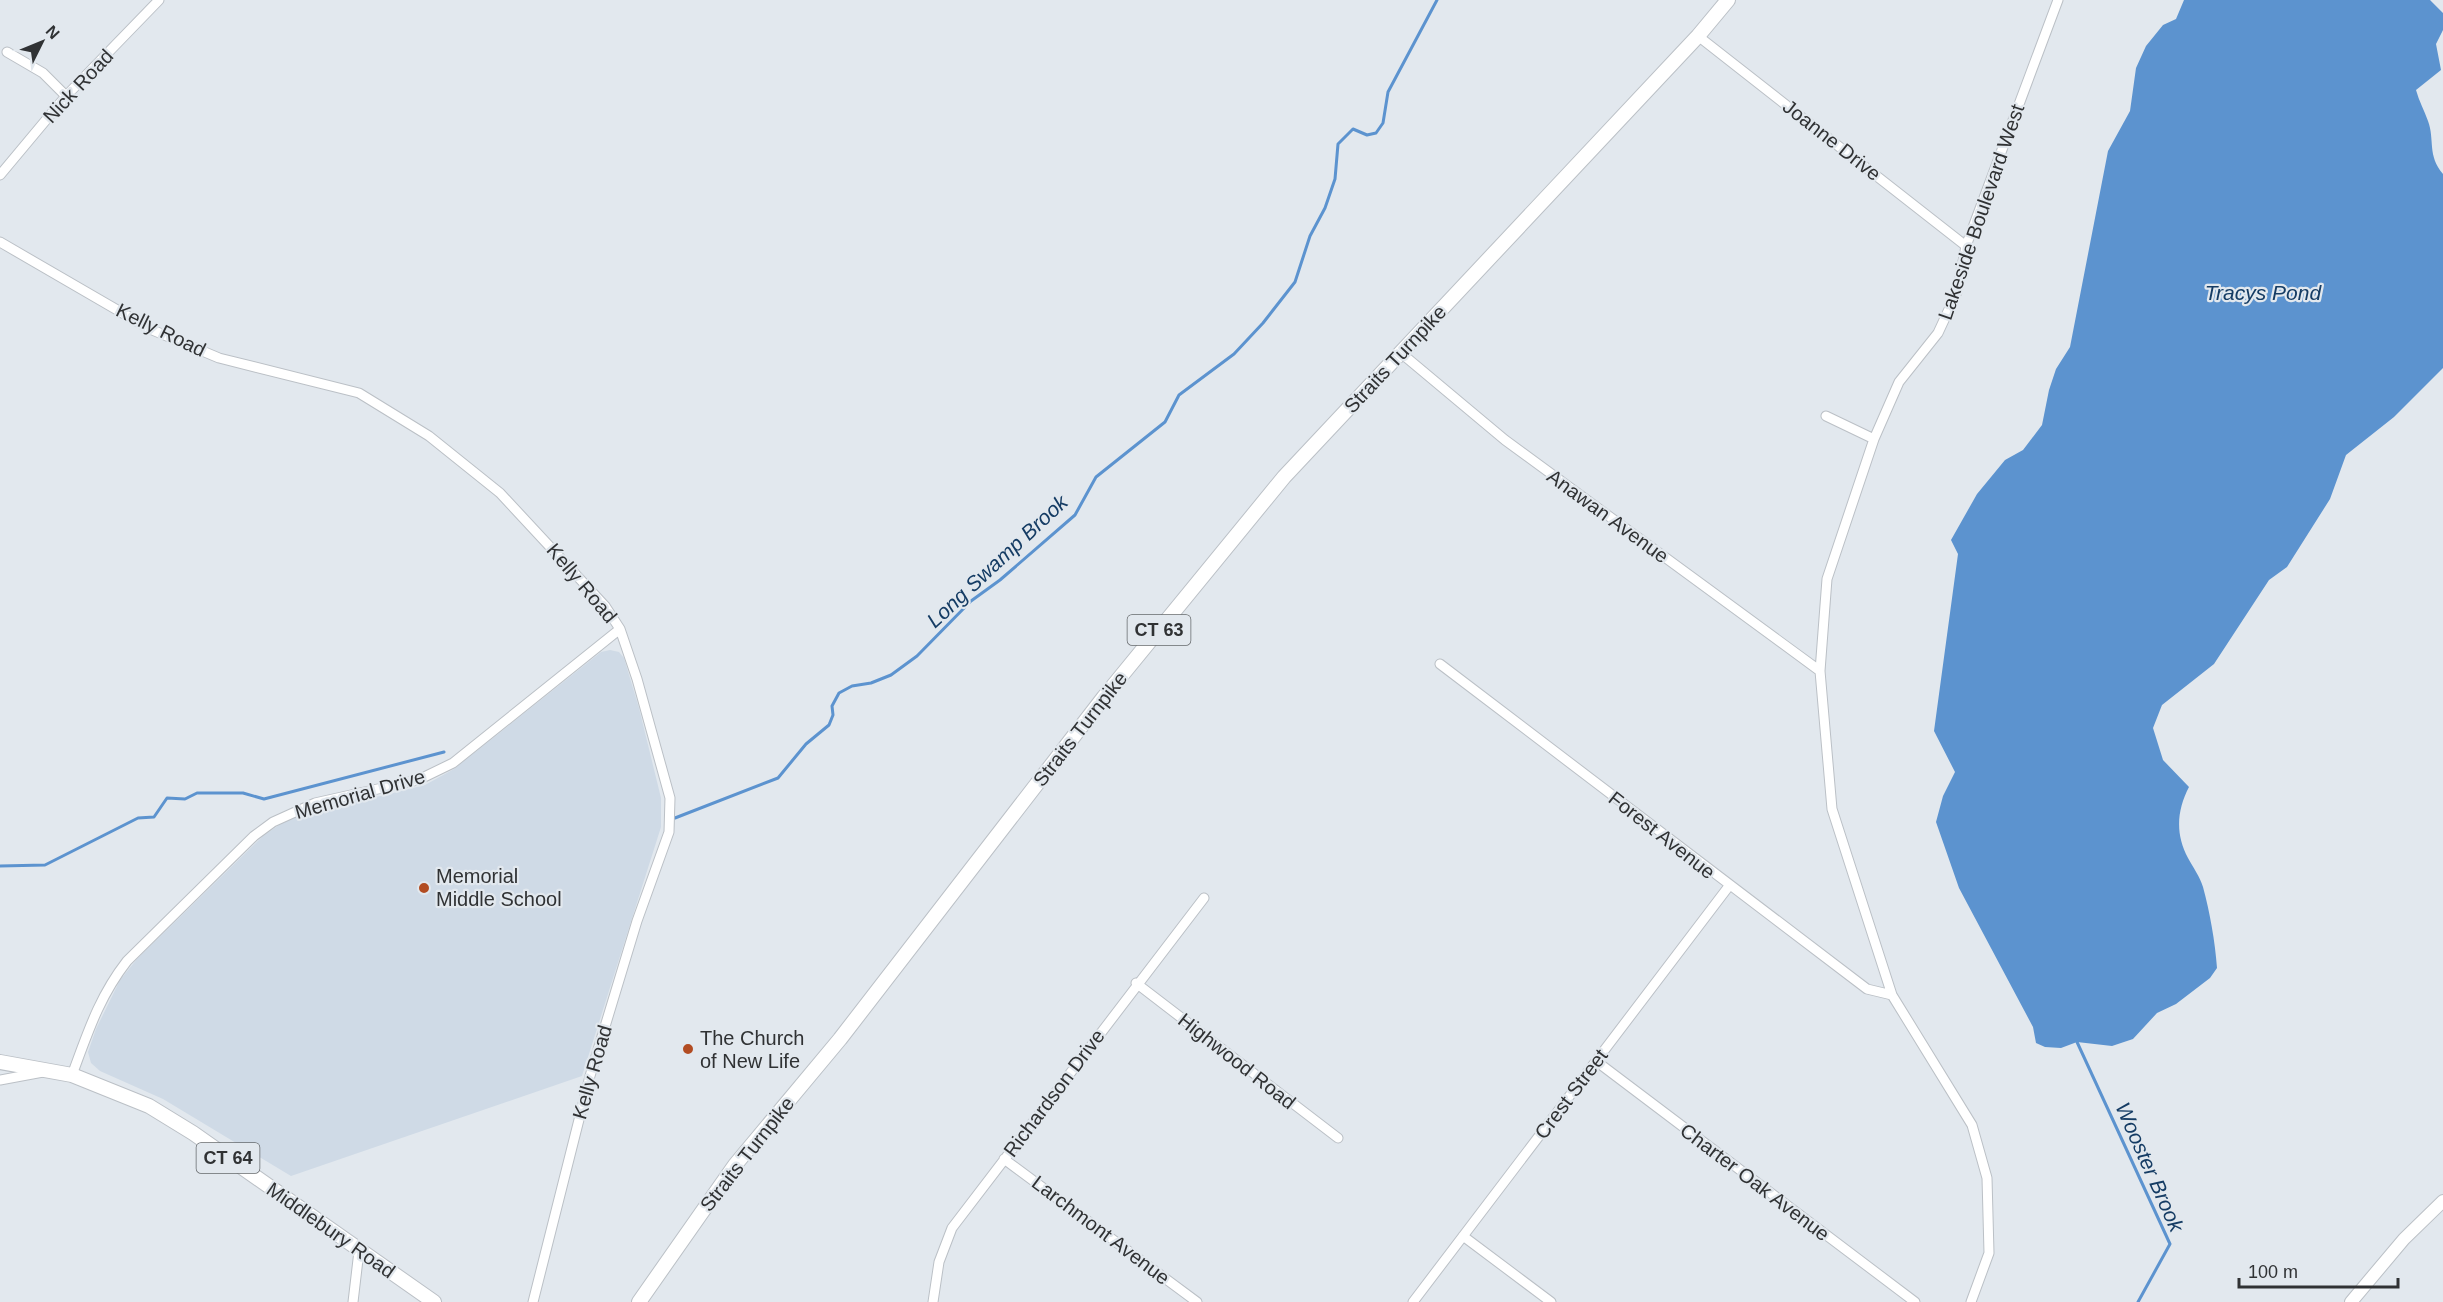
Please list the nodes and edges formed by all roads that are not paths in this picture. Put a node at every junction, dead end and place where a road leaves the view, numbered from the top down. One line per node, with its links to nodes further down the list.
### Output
1 (159, 0): 6 (street, Nick Road)
2 (1728, 0): 4 (main road, Straits Turnpike / CT 63)
3 (2058, 0): 9 (street, Lakeside Boulevard West)
4 (1698, 36): 9 (street, Joanne Drive); 10 (main road, Straits Turnpike / CT 63)
5 (7, 52): 6 (street)
6 (66, 96): 7 (street, Nick Road)
7 (0, 175)
8 (0, 242): 13 (street, Kelly Road)
9 (1966, 246): 12 (street, Lakeside Boulevard West)
10 (1401, 353): 15 (street, Anawan Avenue); 33 (main road, Straits Turnpike / CT 63)
11 (1826, 416): 12 (street)
12 (1874, 440): 15 (street, Lakeside Boulevard West)
13 (620, 629): 23 (street, Memorial Drive); 32 (street, Kelly Road)
14 (1440, 664): 16 (street, Forest Avenue)
15 (1820, 671): 19 (street, Lakeside Boulevard West)
16 (1729, 886): 19 (street, Forest Avenue); 20 (street, Crest Street)
17 (1204, 898): 18 (street, Richardson Drive)
18 (1136, 983): 25 (street, Highwood Road); 26 (street, Richardson Drive)
19 (1892, 995): 39 (street, Lakeside Boulevard West)
20 (1596, 1061): 28 (street, Crest Street); 38 (street, Charter Oak Avenue)
21 (0, 1062): 22 (main road, Middlebury Road / CT 64)
22 (48, 1070): 23 (main road, Middlebury Road / CT 64); 24 (street)
23 (72, 1075): 29 (main road, Middlebury Road / CT 64)
24 (0, 1080)
25 (1338, 1138)
26 (1004, 1159): 34 (street, Richardson Drive); 35 (street, Larchmont Avenue)
27 (2442, 1204): 40 (street)
28 (1463, 1236): 36 (street, Crest Street); 37 (street)
29 (359, 1251): 30 (street); 31 (main road, Middlebury Road / CT 64)
30 (353, 1302)
31 (434, 1302)
32 (533, 1302)
33 (639, 1302)
34 (933, 1302)
35 (1197, 1302)
36 (1413, 1302)
37 (1551, 1302)
38 (1915, 1302)
39 (1971, 1302)
40 (2351, 1302)

